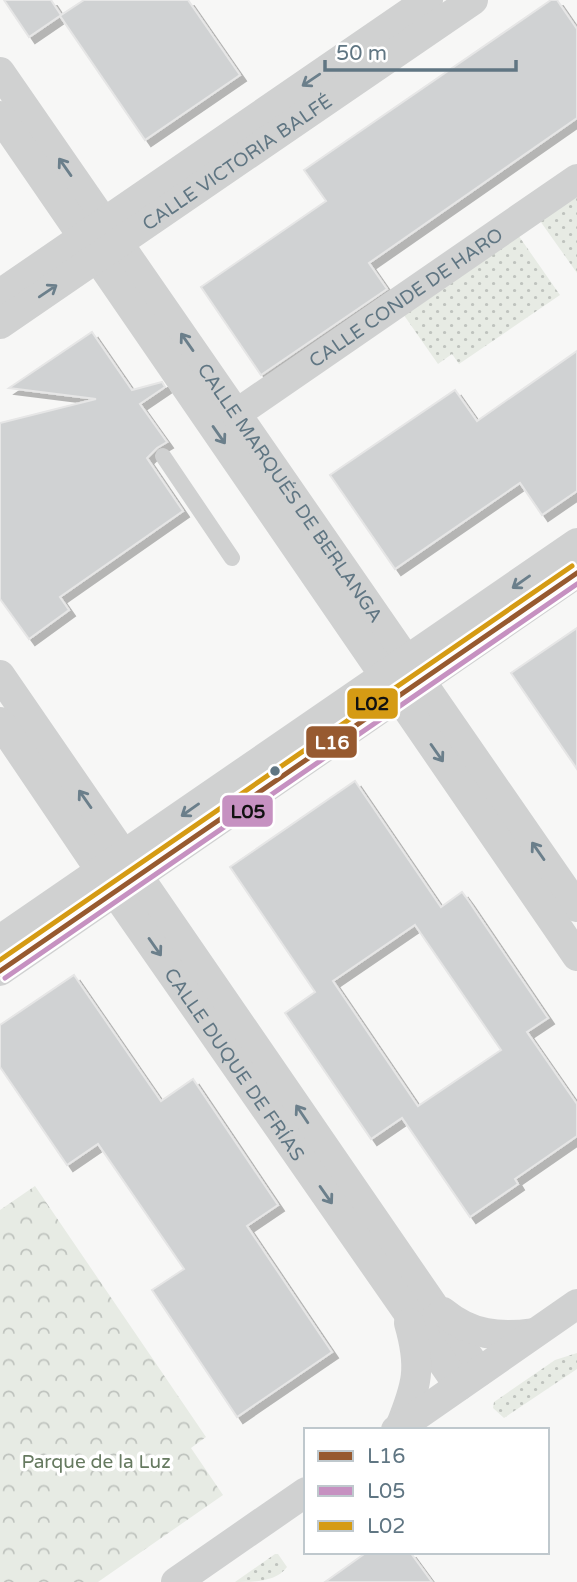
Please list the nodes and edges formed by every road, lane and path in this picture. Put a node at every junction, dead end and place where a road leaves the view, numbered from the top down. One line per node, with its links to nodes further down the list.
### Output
1 (428, 0): 6 (street, CALLE VICTORIA BALFÉ, one-way to 6)
2 (473, 0): 6 (street, CALLE VICTORIA BALFÉ)
3 (0, 72): 6 (street, CALLE MARQUÉS DE BERLANGA, one-way to 3)
4 (0, 117): 6 (street, CALLE MARQUÉS DE BERLANGA)
5 (577, 179): 9 (street, CALLE CONDE DE HARO)
6 (101, 240): 7 (street, CALLE VICTORIA BALFÉ); 8 (street, CALLE VICTORIA BALFÉ, one-way to 6); 9 (street, CALLE MARQUÉS DE BERLANGA, one-way to 6); 16 (street, CALLE MARQUÉS DE BERLANGA, one-way to 16)
7 (0, 295)
8 (0, 324)
9 (236, 414): 16 (street, CALLE MARQUÉS DE BERLANGA)
10 (163, 456): 12 (lane)
11 (577, 544): 16 (street, one-way to 16)
12 (232, 558)
13 (577, 573): 14 (street)
14 (446, 664): 16 (street); 17 (street)
15 (0, 675): 19 (street, CALLE DUQUE DE FRÍAS, one-way to 15)
16 (395, 681): 17 (street, CALLE MARQUÉS DE BERLANGA); 19 (street); 22 (street, CALLE MARQUÉS DE BERLANGA, one-way to 22)
17 (441, 710): 20 (street, CALLE MARQUÉS DE BERLANGA, one-way to 17)
18 (0, 722): 19 (street, CALLE DUQUE DE FRÍAS)
19 (120, 873): 21 (street); 23 (street); 24 (street, CALLE DUQUE DE FRÍAS, one-way to 24); 24 (street, CALLE DUQUE DE FRÍAS, one-way to 19)
20 (577, 907)
21 (0, 940)
22 (577, 956)
23 (0, 971)
24 (413, 1297): 26 (street, CALLE DUQUE DE FRÍAS); 27 (street, CALLE DUQUE DE FRÍAS); 28 (street, CALLE DUQUE DE FRÍAS)
25 (577, 1304): 26 (street)
26 (537, 1332): 27 (street)
27 (469, 1379): 29 (street)
28 (398, 1428)
29 (399, 1428)
30 (304, 1493): 31 (street)
31 (176, 1582)

